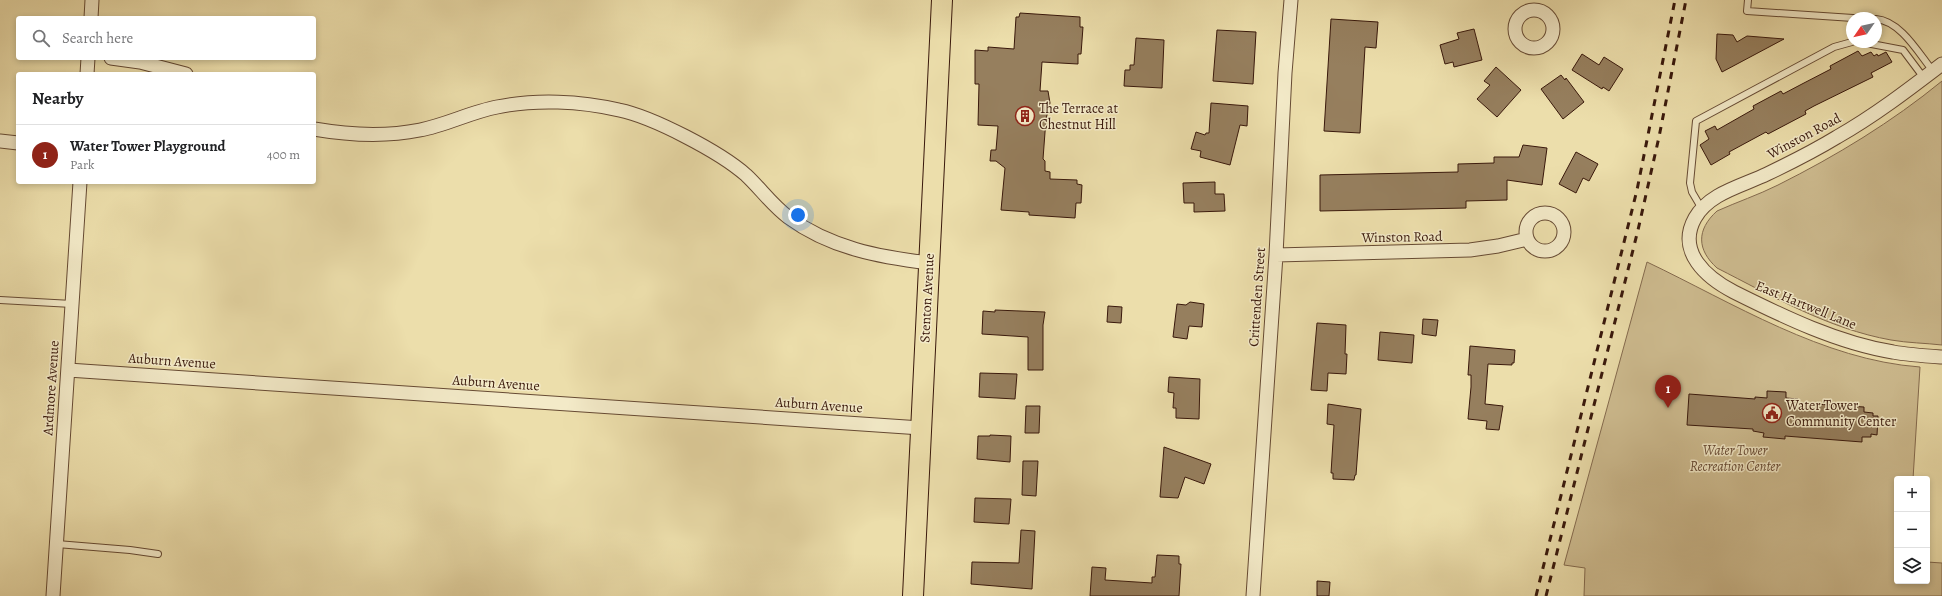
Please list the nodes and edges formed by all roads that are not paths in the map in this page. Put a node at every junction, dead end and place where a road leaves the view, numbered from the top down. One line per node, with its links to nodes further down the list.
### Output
1 (92, 0): 5 (street)
2 (942, 0): 23 (main road, Stenton Avenue)
3 (1287, 0): 22 (street, Crittenden Street)
4 (1748, 0): 6 (lane)
5 (91, 16)
6 (1846, 17)
7 (1882, 20): 12 (lane)
8 (1846, 43): 19 (lane)
9 (1882, 46): 12 (lane)
10 (88, 60): 13 (street)
11 (126, 60): 14 (street)
12 (1933, 71): 19 (street, Winston Road)
13 (87, 72)
14 (178, 72)
15 (316, 130): 23 (street)
16 (0, 142): 17 (street)
17 (16, 143)
18 (80, 184): 25 (street, Ardmore Avenue)
19 (1702, 209): 20 (street, Winston Road)
20 (1690, 236): 26 (street, East Hartwell Lane)
21 (1527, 239): 22 (street, Winston Road)
22 (1276, 255): 33 (street, Crittenden Street)
23 (929, 263): 28 (main road, Stenton Avenue)
24 (0, 300): 25 (lane)
25 (72, 304): 27 (street, Ardmore Avenue)
26 (1942, 357)
27 (68, 370): 28 (street, Auburn Avenue); 29 (street, Ardmore Avenue)
28 (921, 428): 32 (main road, Stenton Avenue)
29 (57, 544): 30 (lane); 31 (street, Ardmore Avenue)
30 (158, 554)
31 (53, 596)
32 (913, 596)
33 (1253, 596)

